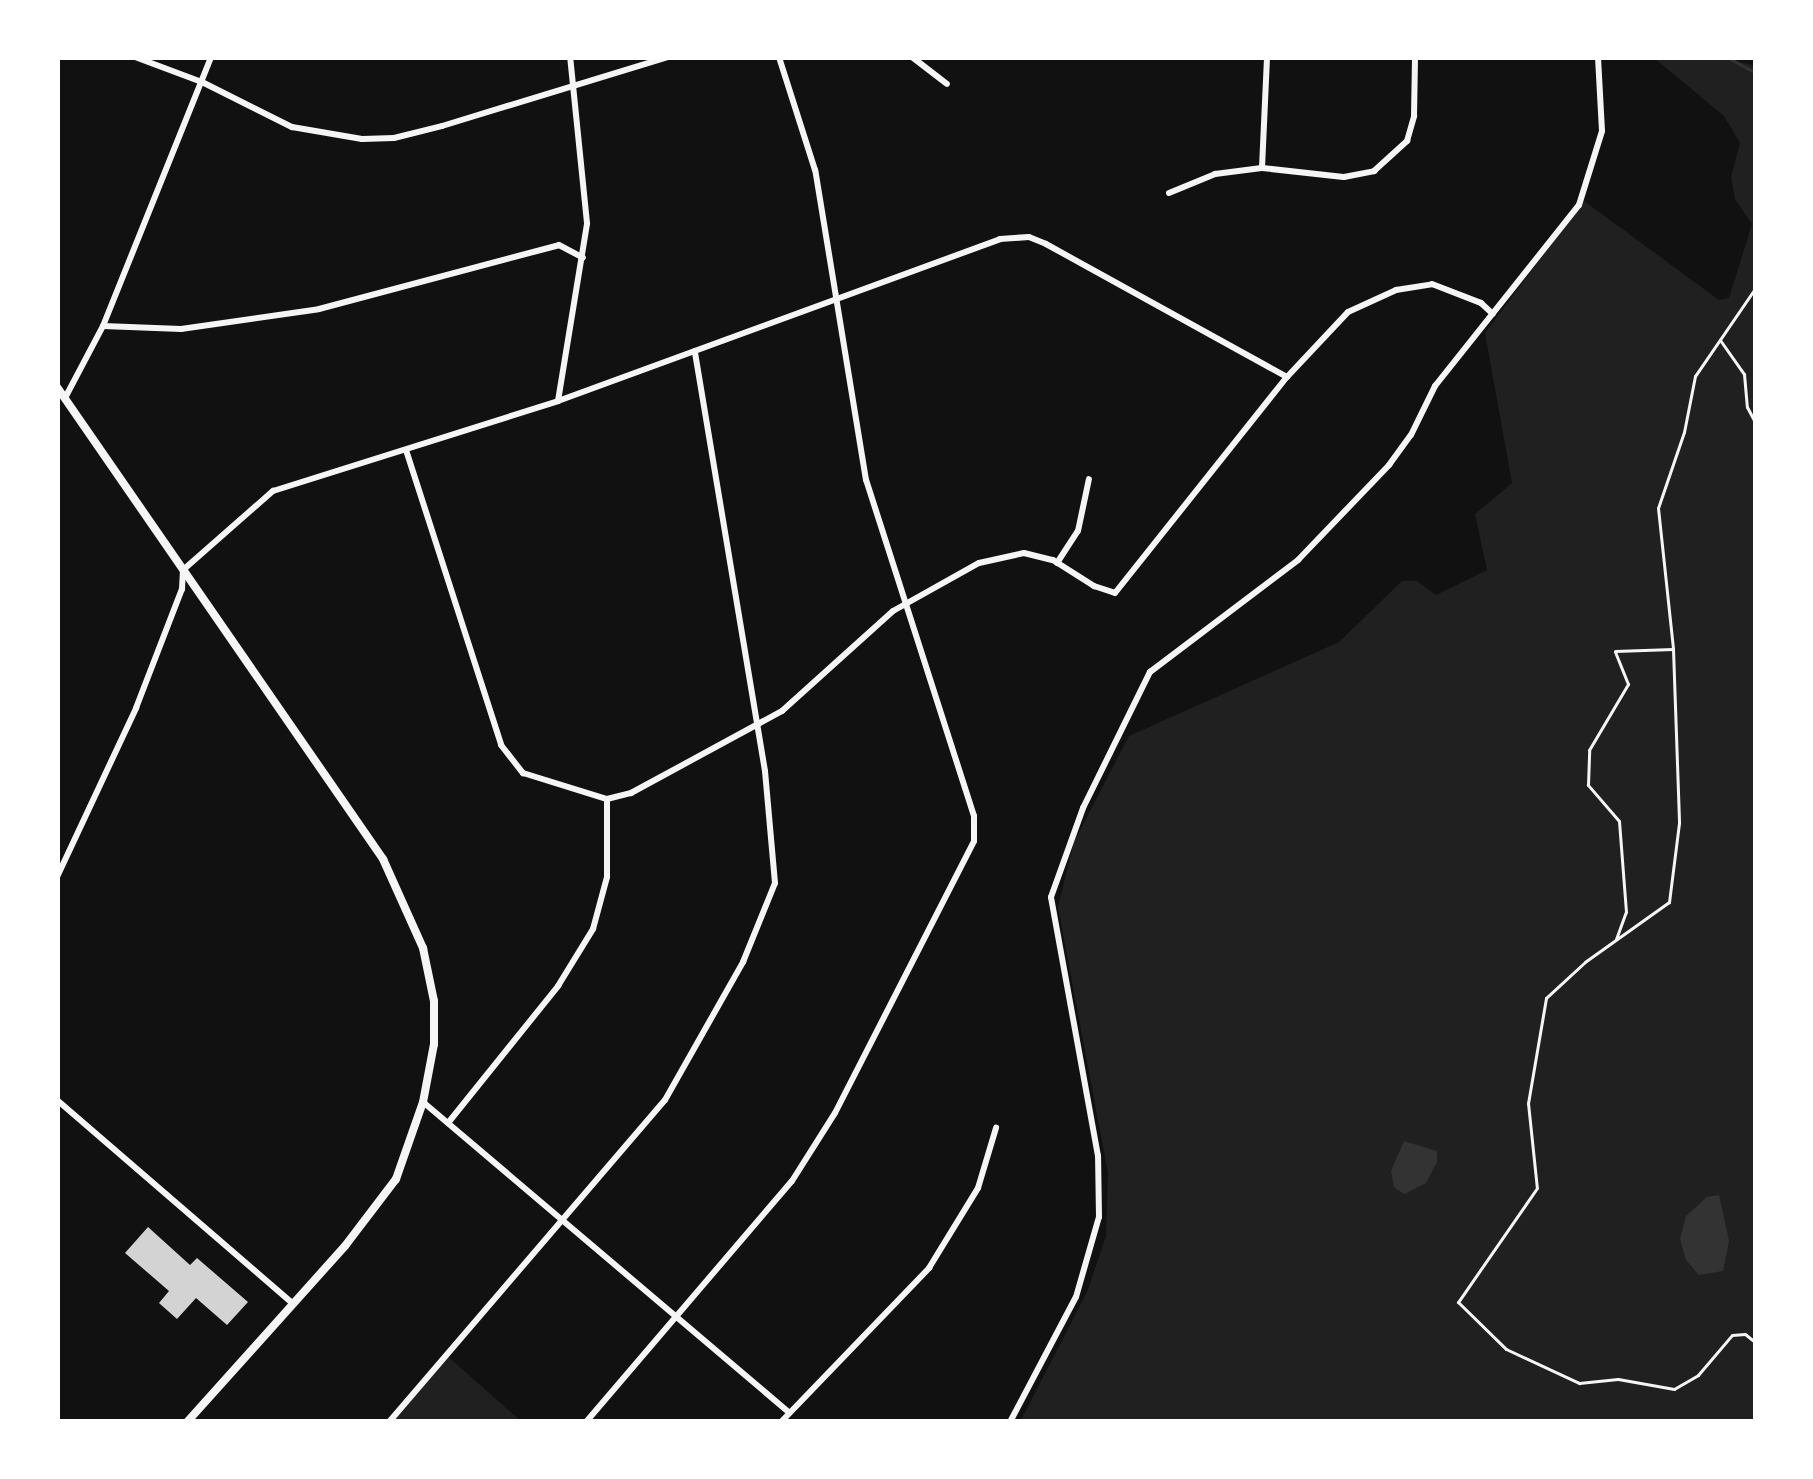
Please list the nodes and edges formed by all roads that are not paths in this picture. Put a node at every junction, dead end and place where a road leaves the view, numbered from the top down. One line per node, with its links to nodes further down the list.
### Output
1 (135, 57): 10 (street)
2 (211, 57): 10 (street)
3 (570, 57): 12 (street)
4 (667, 57): 12 (street)
5 (779, 57): 16 (street)
6 (911, 57): 11 (street)
7 (1267, 57): 13 (street)
8 (1414, 57): 13 (street)
9 (1598, 57): 17 (street)
10 (202, 82): 12 (street); 18 (street)
11 (947, 84)
12 (574, 86): 15 (street)
13 (1262, 168): 14 (street)
14 (1169, 193)
15 (583, 258): 18 (street); 23 (street)
16 (833, 299): 19 (street); 20 (street); 28 (street)
17 (1493, 314): 20 (street); 44 (street)
18 (103, 326): 22 (street)
19 (695, 351): 23 (street); 29 (street)
20 (1287, 377): 26 (street)
21 (57, 387): 22 (main road)
22 (61, 401): 27 (main road)
23 (558, 401): 24 (street)
24 (406, 450): 27 (street); 30 (street)
25 (1089, 479): 26 (street)
26 (1057, 563): 28 (street)
27 (183, 570): 31 (street); 33 (main road)
28 (904, 604): 29 (street); 38 (street)
29 (754, 728): 30 (street); 36 (street)
30 (607, 799): 34 (street)
31 (57, 877)
32 (57, 1100): 37 (street)
33 (423, 1102): 34 (street); 37 (main road)
34 (448, 1124): 36 (street)
35 (996, 1128): 39 (street)
36 (561, 1220): 38 (street); 41 (street)
37 (293, 1304): 40 (main road)
38 (675, 1319): 39 (street); 42 (street)
39 (789, 1412): 43 (street)
40 (192, 1420)
41 (389, 1422)
42 (586, 1422)
43 (781, 1422)
44 (1010, 1422)

